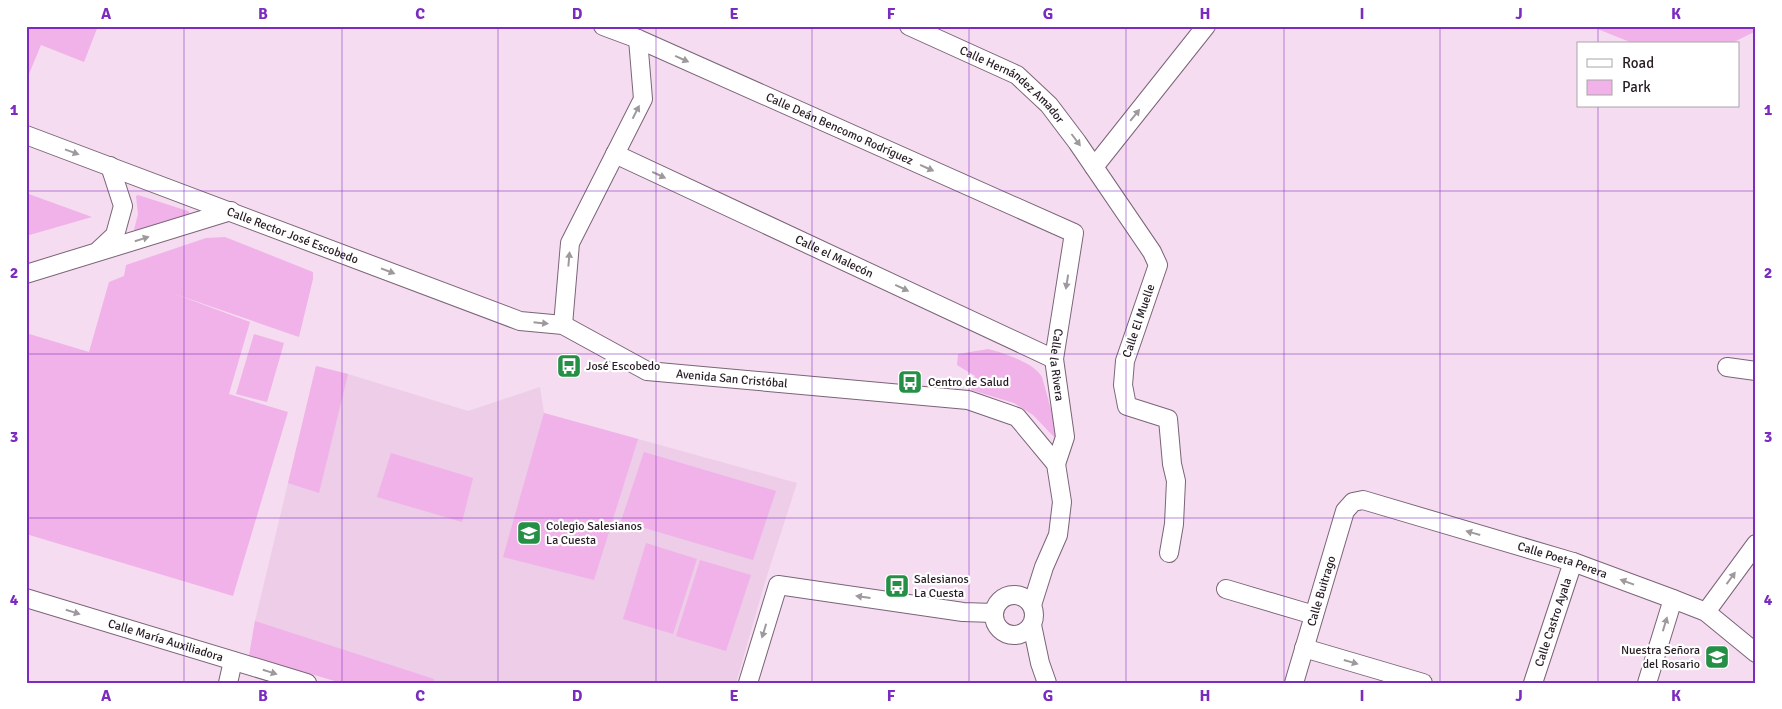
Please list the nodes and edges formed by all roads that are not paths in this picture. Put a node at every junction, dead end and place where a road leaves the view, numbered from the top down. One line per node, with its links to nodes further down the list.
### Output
1 (603, 26): 4 (street, Calle Deán Bencomo Rodríguez)
2 (909, 26): 8 (street, Calle Hernández Amador, one-way to 8)
3 (1206, 26): 8 (street, one-way to 3)
4 (638, 39): 6 (street, one-way to 4); 10 (street, Calle Deán Bencomo Rodríguez, one-way to 10)
5 (26, 135): 7 (street, Calle Rector José Escobedo, one-way to 7)
6 (615, 154): 13 (street, one-way to 6); 14 (street, Calle el Malecón, one-way to 14)
7 (110, 166): 9 (street, Calle Rector José Escobedo); 11 (street)
8 (1094, 167): 20 (street, Calle El Muelle)
9 (231, 211): 11 (street, one-way to 9); 13 (street, Calle Rector José Escobedo, one-way to 13)
10 (1074, 233): 14 (street, Calle la Rivera, one-way to 14)
11 (95, 254): 12 (street)
12 (26, 274)
13 (562, 325): 17 (street, Avenida San Cristóbal)
14 (1054, 359): 17 (street, Calle la Rivera)
15 (1727, 367): 16 (street)
16 (1756, 371)
17 (1056, 464): 22 (street)
18 (1353, 502): 21 (street, Calle Poeta Perera, one-way to 18); 30 (street, Calle Buitrago)
19 (1756, 544): 28 (street, one-way to 19)
20 (1169, 554)
21 (1573, 562): 26 (street, Calle Poeta Perera, one-way to 21); 43 (street, Calle Castro Ayala)
22 (1044, 567): 24 (street); 27 (street)
23 (1226, 589): 30 (street)
24 (1016, 595): 27 (street); 29 (street)
25 (26, 598): 35 (street, Calle María Auxiliadora, one-way to 35)
26 (1673, 599): 28 (street, Calle Poeta Perera); 44 (street, one-way to 26)
27 (1032, 605): 31 (street)
28 (1706, 612): 34 (street, Calle Poeta Perera)
29 (994, 613): 32 (street); 39 (street, one-way to 39)
30 (1314, 614): 33 (street, Calle Buitrago)
31 (1032, 625): 32 (street); 36 (street)
32 (1015, 635): 36 (street)
33 (1304, 648): 41 (street, Calle Buitrago); 42 (street, one-way to 42)
34 (1756, 653)
35 (233, 661): 37 (street); 38 (street, Calle María Auxiliadora, one-way to 38)
36 (1040, 663): 40 (street)
37 (228, 683)
38 (307, 683)
39 (748, 683)
40 (1047, 683)
41 (1294, 683)
42 (1423, 683)
43 (1533, 683)
44 (1647, 683)

